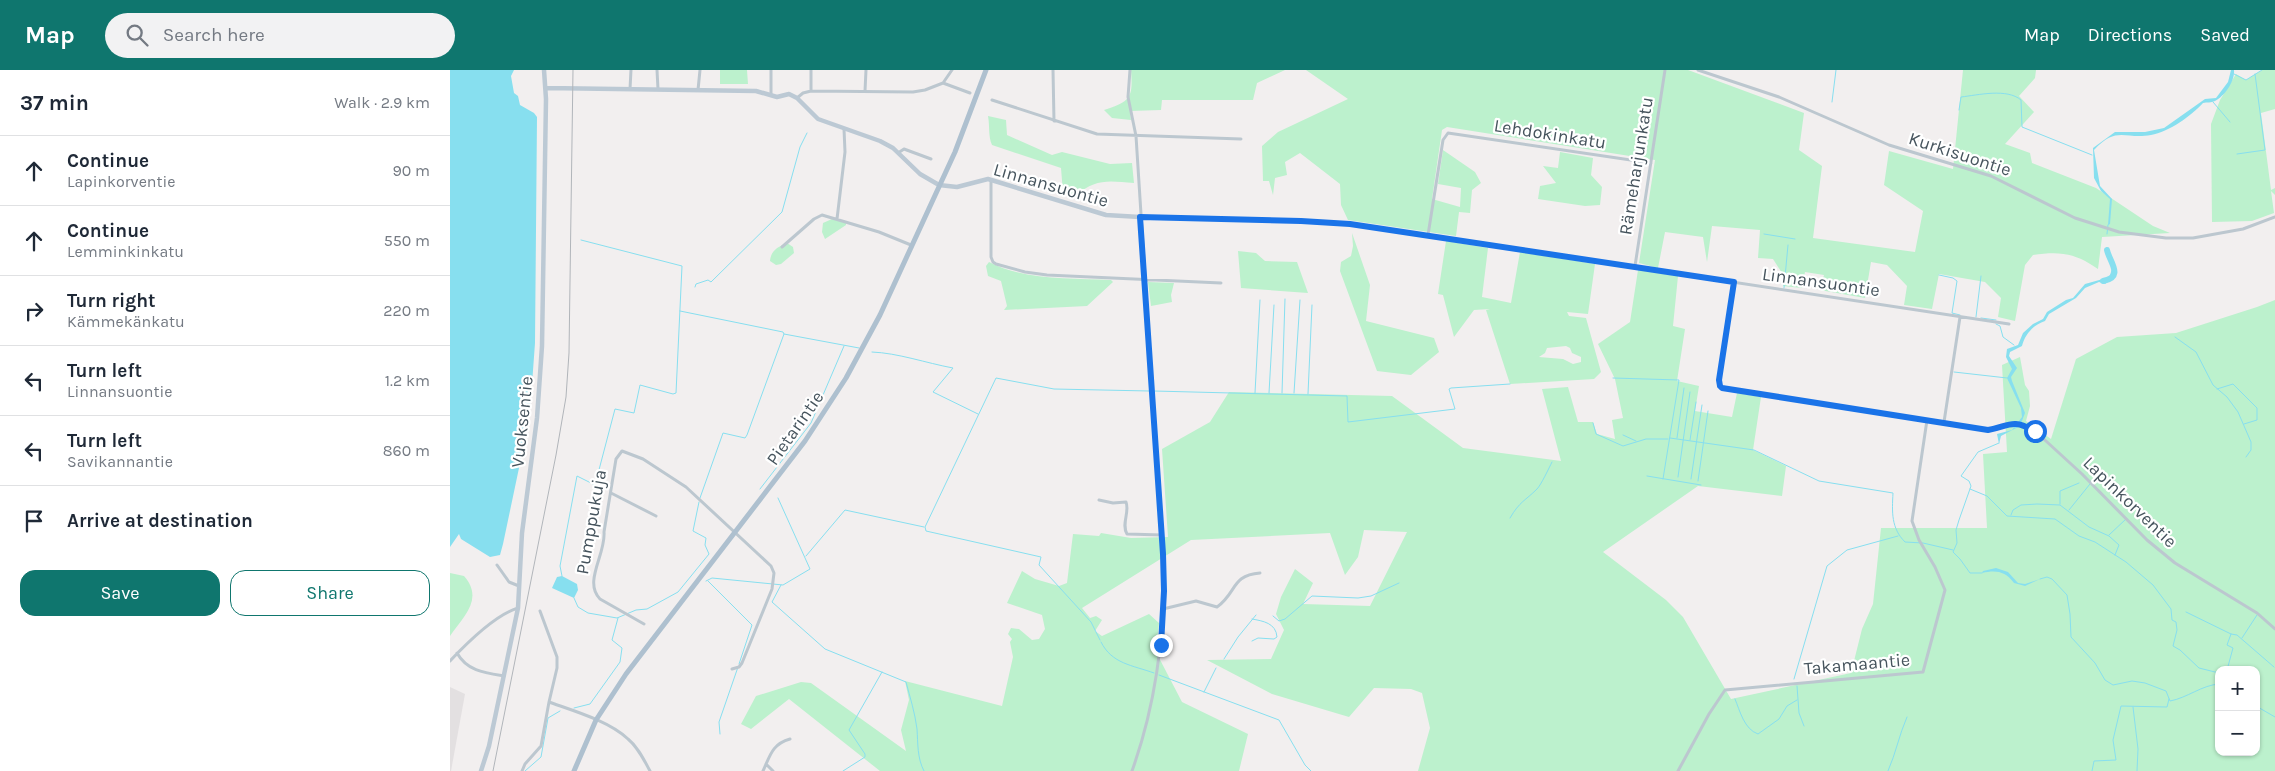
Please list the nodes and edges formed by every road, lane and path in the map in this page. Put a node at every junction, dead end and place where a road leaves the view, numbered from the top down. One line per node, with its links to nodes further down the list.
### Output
1 (544, 70): 15 (street, Vuoksentie)
2 (631, 70): 16 (street)
3 (772, 70): 22 (street)
4 (811, 70): 19 (street)
5 (866, 70): 20 (street)
6 (952, 70): 14 (street)
7 (986, 70): 33 (main road, Pietarintie)
8 (1053, 70): 25 (street)
9 (1130, 70): 27 (street)
10 (1665, 70): 31 (street, Rämeharjunkatu)
11 (1698, 70): 35 (street, Kurkisuontie)
12 (658, 71): 17 (street)
13 (698, 71): 18 (street)
14 (943, 83): 20 (street); 21 (street)
15 (546, 88): 16 (street); 55 (street, Vuoksentie)
16 (630, 89): 17 (street)
17 (658, 90): 18 (street)
18 (698, 90): 22 (street)
19 (810, 91): 20 (street); 23 (street)
20 (865, 91)
21 (970, 93)
22 (772, 96): 23 (street)
23 (796, 98): 26 (street)
24 (992, 100): 25 (street)
25 (1054, 121): 27 (street)
26 (844, 129): 29 (street); 36 (street)
27 (1136, 136): 28 (street); 34 (street)
28 (1241, 139)
29 (898, 153): 30 (street); 33 (street)
30 (932, 159)
31 (1651, 163): 37 (street, Lehdokinkatu); 40 (street, Rämeharjunkatu)
32 (991, 179): 33 (street, Linnansuontie); 34 (street, Linnansuontie); 41 (street)
33 (939, 185): 38 (main road, Pietarintie)
34 (1140, 217): 37 (street, Linnansuontie); 41 (street)
35 (2275, 217)
36 (837, 219): 38 (street); 39 (street)
37 (1428, 235): 40 (street, Linnansuontie)
38 (911, 245): 51 (main road, Pietarintie)
39 (782, 247)
40 (1635, 266): 42 (street, Linnansuontie)
41 (1144, 279): 43 (street); 52 (street)
42 (1734, 282): 44 (street, Linnansuontie); 46 (street)
43 (1221, 283)
44 (1960, 317): 45 (street, Linnansuontie); 47 (street)
45 (2009, 324)
46 (1927, 420): 47 (street); 76 (street, Takamaantie)
47 (1944, 422): 60 (street, Lapinkorventie)
48 (611, 493): 50 (street); 51 (street, Pumppukuja); 59 (street, Pumppukuja)
49 (1099, 500): 52 (street)
50 (656, 516)
51 (736, 532): 63 (street); 66 (main road, Pietarintie)
52 (1162, 535): 57 (street)
53 (497, 565): 55 (street)
54 (1260, 573): 57 (street)
55 (519, 586): 56 (street, Vuoksentie)
56 (518, 608): 61 (street); 64 (street, Vuoksentie)
57 (1163, 609): 75 (street)
58 (540, 611): 65 (street)
59 (644, 624)
60 (2275, 629)
61 (457, 653): 62 (street); 64 (street)
62 (450, 661)
63 (732, 669)
64 (504, 676): 69 (street, Vuoksentie)
65 (549, 702): 66 (street); 70 (street)
66 (596, 720): 71 (main road, Pietarintie); 72 (street)
67 (790, 739): 68 (street)
68 (766, 764): 73 (street); 74 (street)
69 (481, 771)
70 (522, 771)
71 (574, 771)
72 (650, 771)
73 (763, 771)
74 (772, 771)
75 (1132, 771)
76 (1678, 771)

